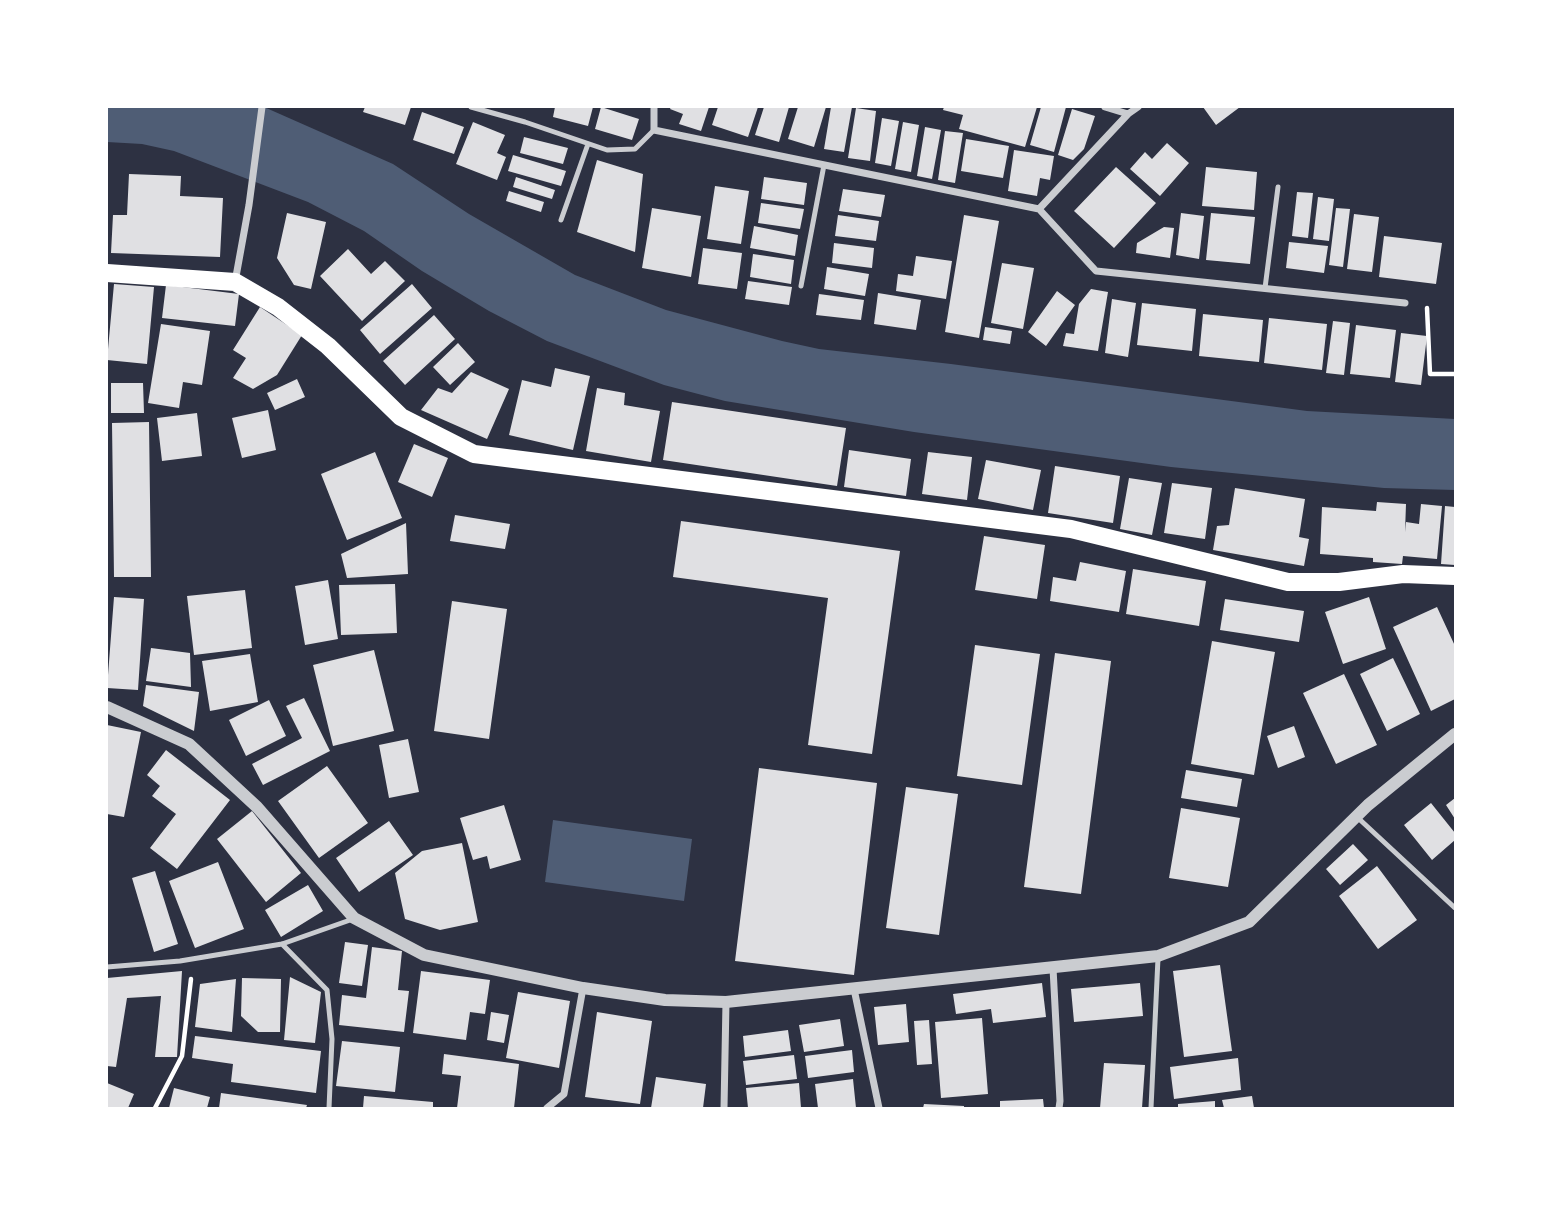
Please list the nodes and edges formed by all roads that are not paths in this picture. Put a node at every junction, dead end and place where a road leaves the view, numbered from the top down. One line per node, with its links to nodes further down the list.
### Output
1 (262, 107): 14 (street)
2 (471, 107): 8 (lane)
3 (653, 107): 7 (street)
4 (1105, 107): 6 (street)
5 (1138, 107): 6 (street)
6 (1128, 114): 11 (street)
7 (654, 130): 8 (lane); 9 (street)
8 (588, 144): 12 (lane)
9 (824, 165): 11 (street); 15 (lane)
10 (1278, 187): 16 (lane)
11 (1039, 209): 16 (street)
12 (561, 220)
13 (107, 273): 14 (main road)
14 (235, 282): 18 (main road)
15 (801, 286)
16 (1265, 288): 17 (street)
17 (1405, 303)
18 (1455, 576)
19 (107, 707): 23 (street)
20 (1455, 734): 21 (street)
21 (1356, 816): 22 (lane); 25 (street)
22 (1455, 908)
23 (354, 918): 24 (lane); 28 (street)
24 (282, 944): 26 (lane); 31 (lane)
25 (1158, 957): 27 (street); 36 (lane)
26 (107, 967)
27 (1053, 968): 29 (street); 35 (street)
28 (583, 988): 30 (street); 32 (street)
29 (854, 989): 30 (street); 34 (street)
30 (726, 1002): 33 (street)
31 (329, 1108)
32 (547, 1108)
33 (724, 1108)
34 (879, 1108)
35 (1059, 1108)
36 (1151, 1108)

